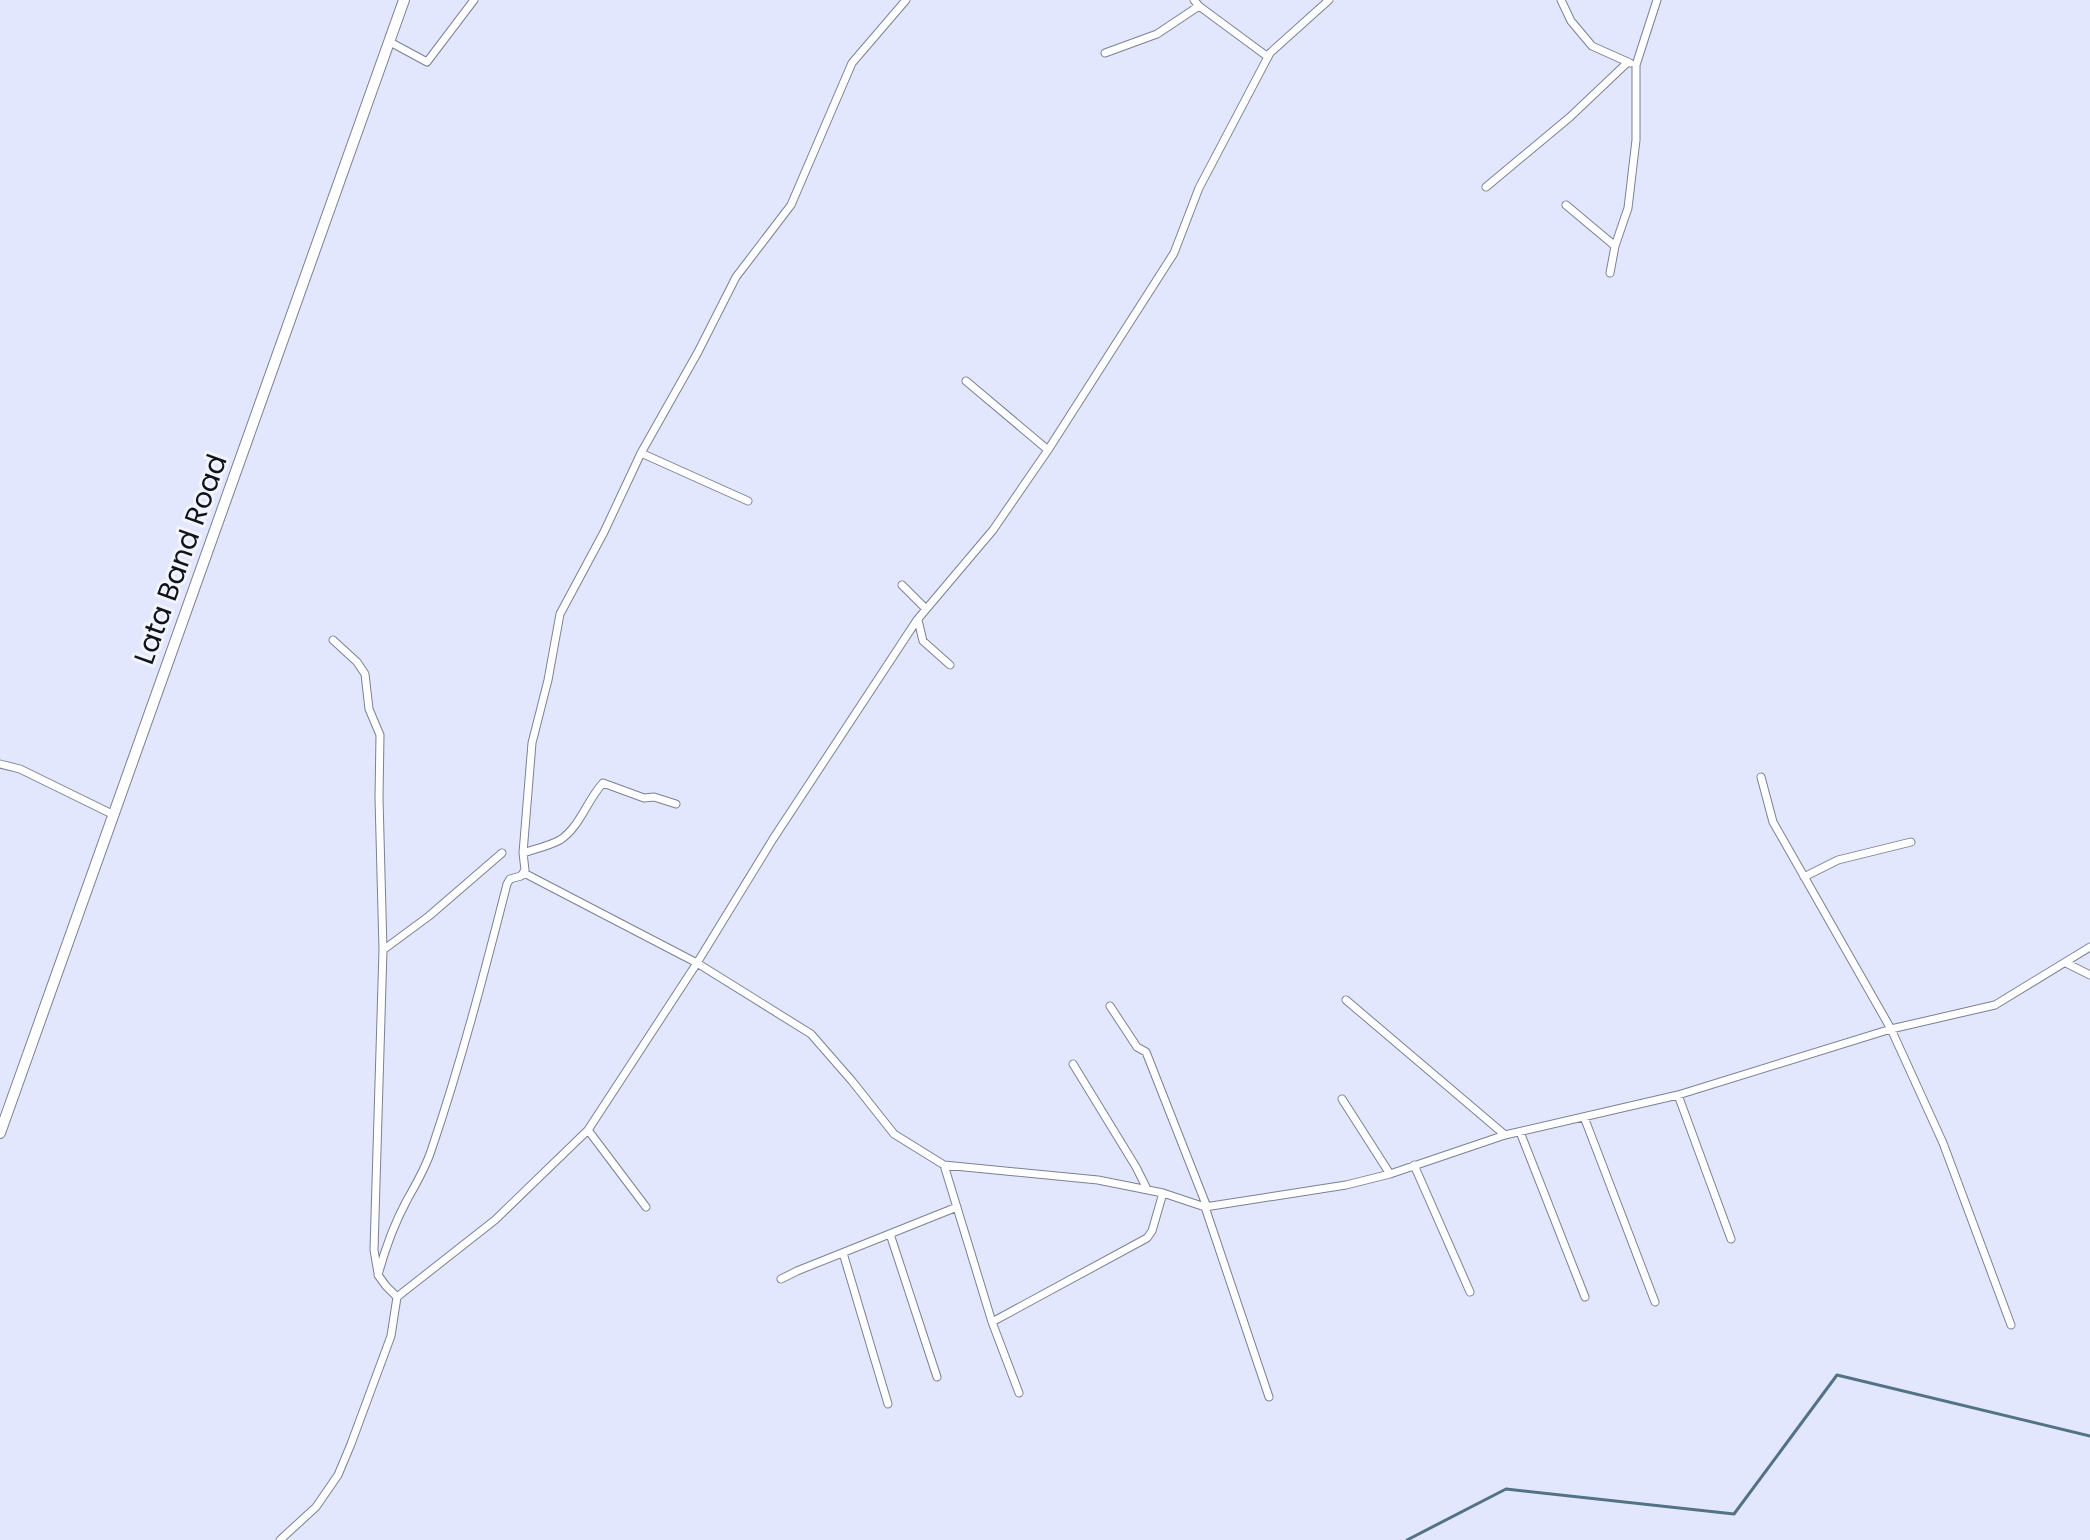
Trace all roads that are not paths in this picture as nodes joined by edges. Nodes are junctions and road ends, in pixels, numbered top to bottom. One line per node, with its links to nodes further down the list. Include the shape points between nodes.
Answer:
1 (404, 0): 8 (main road, Lata Band Road)
2 (474, 0): 8 (street, via 427,62)
3 (906, 0): 18 (street, via 852,63 791,205 736,277)
4 (1329, 0): 10 (street)
5 (1561, 0): 11 (street, via 1592,46)
6 (1657, 0): 11 (street)
7 (1196, 3): 9 (street, via 1157,34); 10 (street)
8 (390, 42): 28 (main road, Lata Band Road)
9 (1105, 53)
10 (1268, 57): 17 (street, via 1199,188 1174,253)
11 (1632, 63): 12 (street); 14 (street, via 1636,140 1628,208)
12 (1486, 187)
13 (1566, 205): 14 (street)
14 (1615, 246): 15 (street)
15 (1610, 273)
16 (966, 381): 17 (street)
17 (1048, 450): 21 (street, via 993,530)
18 (641, 453): 19 (street); 31 (street, via 560,614 532,743)
19 (748, 501)
20 (902, 585): 21 (street)
21 (926, 609): 22 (street)
22 (917, 620): 24 (street, via 923,641); 36 (street)
23 (333, 640): 35 (street, via 365,674 369,709 380,735)
24 (950, 665)
25 (0, 764): 28 (street)
26 (1761, 777): 33 (street, via 1773,822)
27 (676, 804): 31 (street, via 603,783 563,838)
28 (114, 815): 48 (main road, Lata Band Road)
29 (1911, 842): 33 (street, via 1838,860)
30 (502, 853): 35 (street)
31 (523, 853): 32 (street)
32 (524, 873): 36 (street); 61 (street, via 507,884 432,1149 385,1248)
33 (1804, 877): 41 (street)
34 (2090, 947): 37 (street)
35 (383, 950): 61 (street, via 374,1250)
36 (697, 963): 46 (street); 50 (street, via 811,1034 894,1134)
37 (2066, 963): 38 (street); 41 (street, via 1995,1005)
38 (2090, 975)
39 (1346, 1000): 49 (street)
40 (1110, 1006): 57 (street, via 1137,1047 1146,1052)
41 (1891, 1029): 43 (street); 68 (street, via 1943,1143)
42 (1073, 1064): 53 (street)
43 (1678, 1095): 45 (street); 59 (street)
44 (1342, 1099): 52 (street)
45 (1584, 1117): 47 (street); 66 (street)
46 (588, 1130): 55 (street); 64 (street, via 495,1220)
47 (1520, 1132): 49 (street); 65 (street)
48 (0, 1133)
49 (1505, 1135): 51 (street)
50 (944, 1165): 53 (street); 56 (street)
51 (1414, 1165): 52 (street); 63 (street)
52 (1390, 1174): 57 (street)
53 (1147, 1189): 54 (street)
54 (1163, 1193): 57 (street); 67 (street, via 1147,1238)
55 (646, 1207)
56 (957, 1207): 58 (street); 67 (street)
57 (1206, 1207): 71 (street)
58 (890, 1234): 60 (street); 69 (street)
59 (1731, 1239)
60 (843, 1253): 62 (street); 72 (street)
61 (378, 1275): 64 (street)
62 (781, 1279)
63 (1470, 1292)
64 (397, 1297): 73 (street, via 391,1336 338,1475 316,1507)
65 (1585, 1297)
66 (1655, 1302)
67 (992, 1322): 70 (street)
68 (2011, 1325)
69 (937, 1377)
70 (1019, 1393)
71 (1269, 1397)
72 (888, 1404)
73 (280, 1540)

